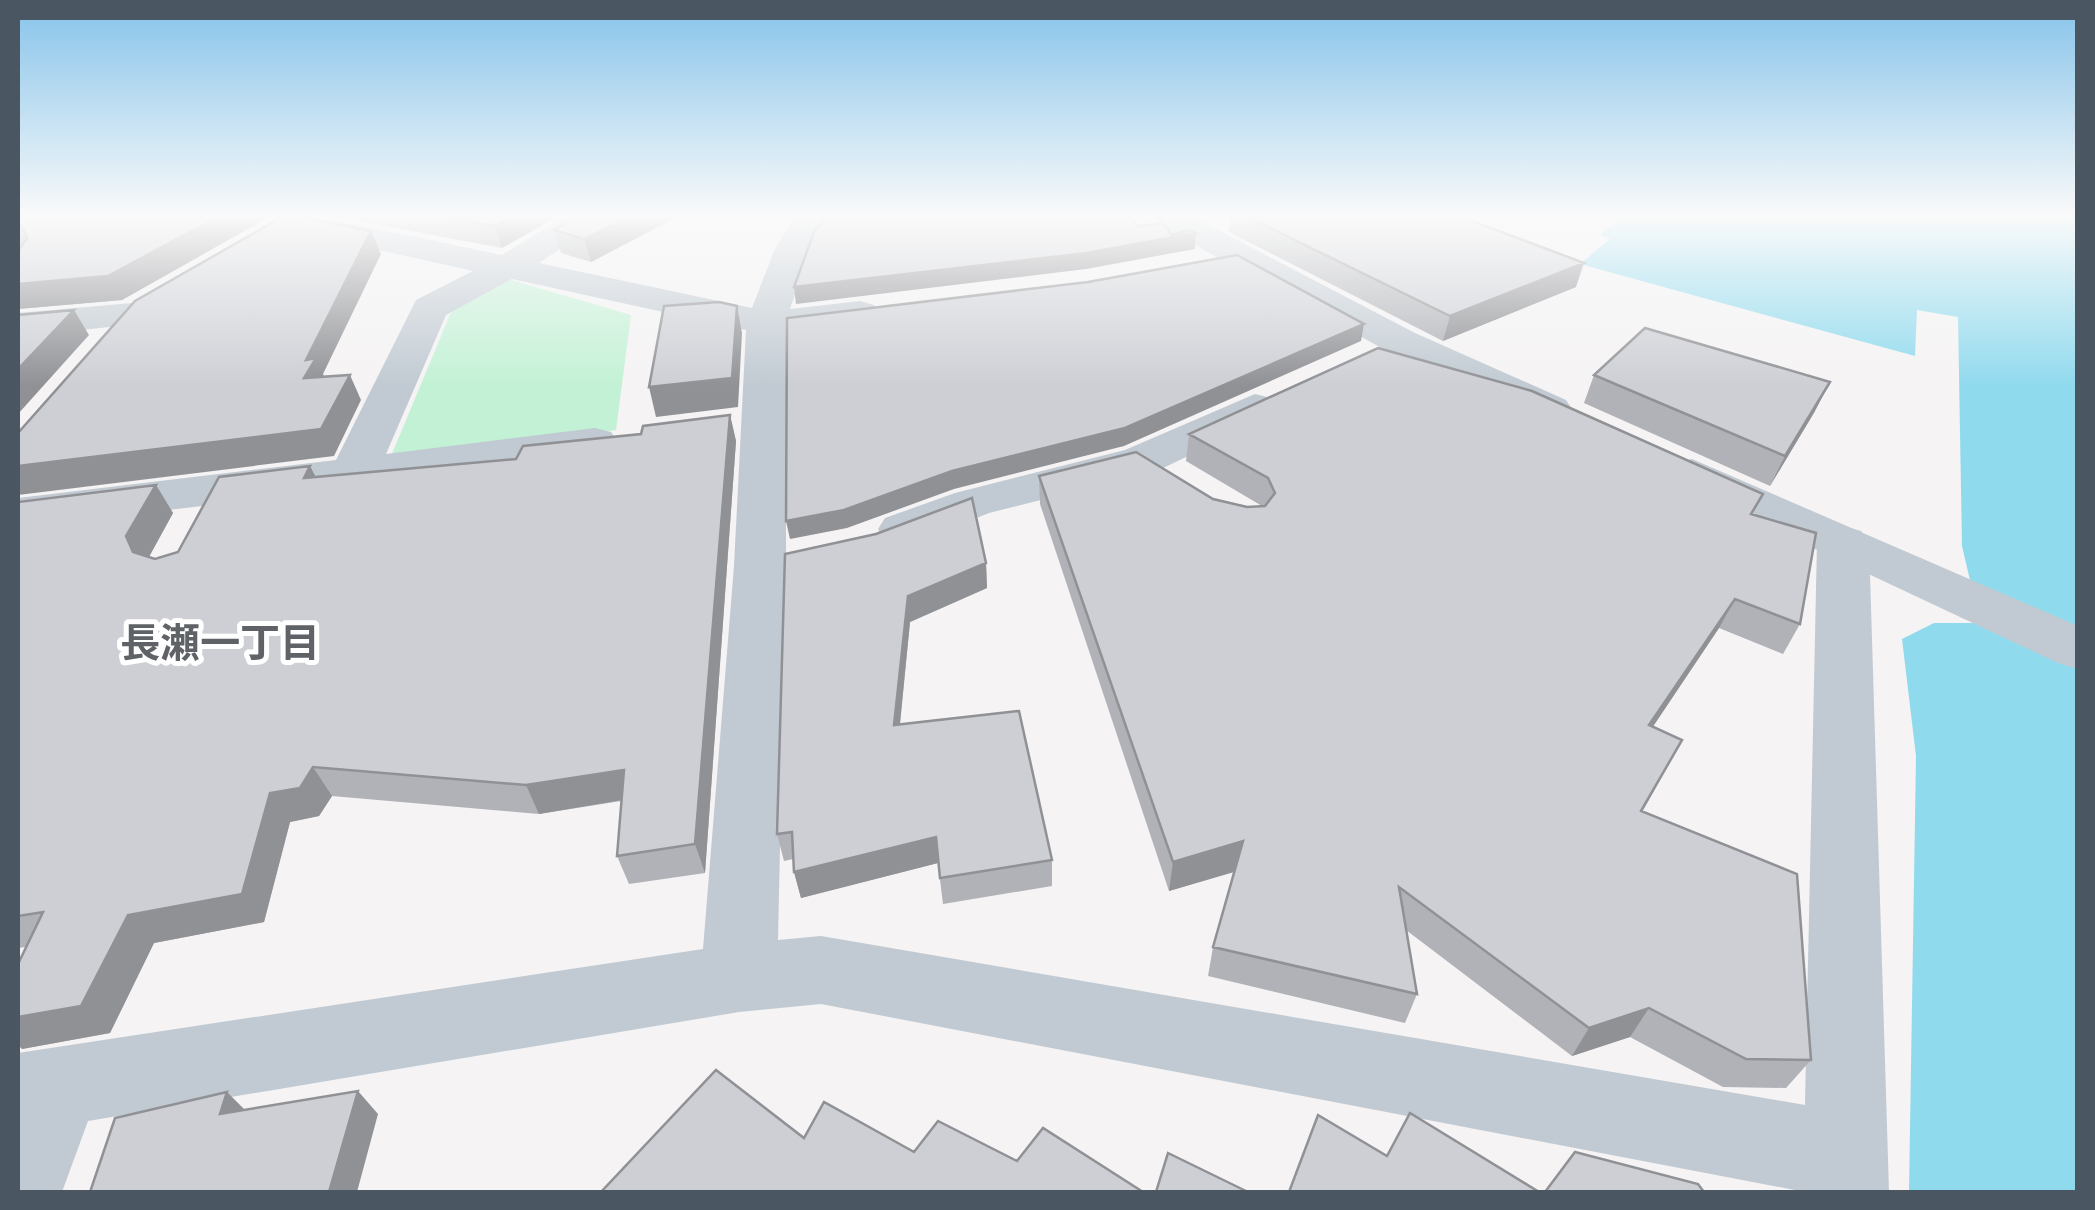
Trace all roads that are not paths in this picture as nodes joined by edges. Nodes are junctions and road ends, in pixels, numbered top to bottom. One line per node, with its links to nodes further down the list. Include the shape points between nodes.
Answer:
1 (496, 273): 16 (street, via 430,308)
2 (538, 273): 6 (street)
3 (784, 273): 6 (street)
4 (1270, 273): 8 (street)
5 (890, 310): 6 (street)
6 (766, 323): 24 (street, via 746,422 785,561)
7 (18, 326): 9 (street, via 149,305)
8 (1401, 342): 10 (street); 12 (street)
9 (96, 360)
10 (1356, 361)
11 (1292, 390): 15 (street)
12 (1580, 422)
13 (648, 435): 16 (street)
14 (1650, 454): 21 (street)
15 (1142, 460): 17 (street); 22 (street, via 972,503)
16 (353, 474): 18 (street)
17 (1192, 490)
18 (213, 491): 19 (street); 20 (street)
19 (18, 513)
20 (190, 536)
21 (1844, 542): 23 (street); 26 (street)
22 (860, 545)
23 (2078, 649)
24 (739, 978): 25 (street); 26 (street, via 821,970)
25 (39, 1089): 27 (street)
26 (1847, 1174)
27 (18, 1192)

